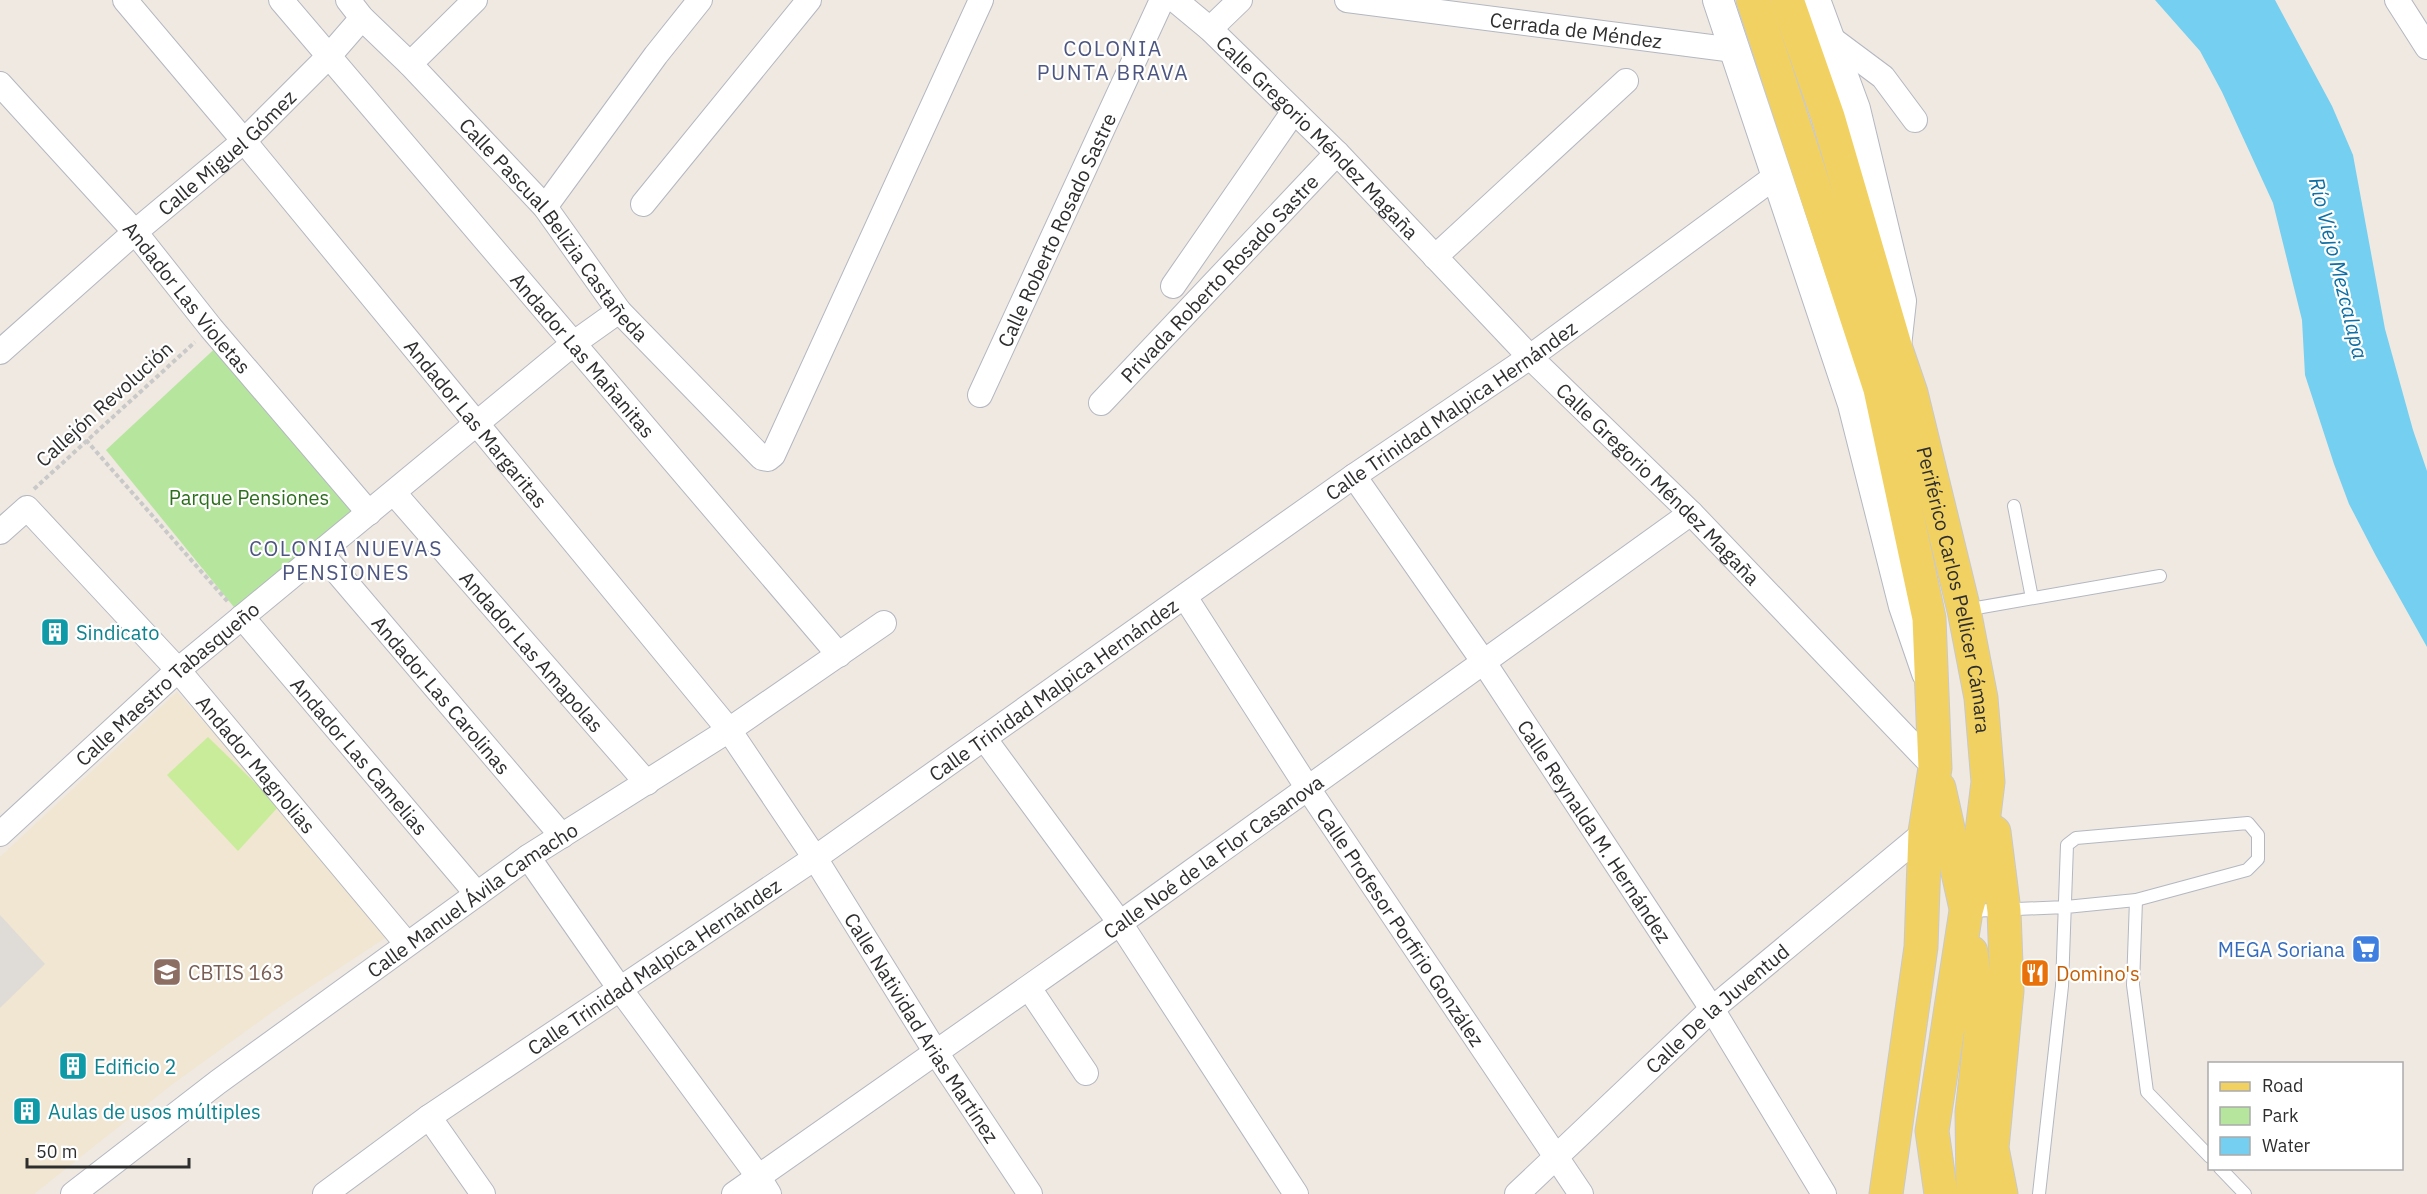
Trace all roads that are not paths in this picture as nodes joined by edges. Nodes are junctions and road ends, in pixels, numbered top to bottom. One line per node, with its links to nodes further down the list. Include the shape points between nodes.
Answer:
1 (125, 0): 27 (street, Andador Las Margaritas)
2 (281, 0): 21 (street, Andador Las Mañanitas)
3 (475, 0): 22 (street)
4 (700, 0): 31 (street)
5 (809, 0): 30 (street)
6 (981, 0): 35 (street, Calle Pascual Belizia Castañeda, via 773,455 762,458)
7 (1162, 0): 39 (street, Calle Roberto Rosado Sastre)
8 (1175, 0): 17 (street, Calle Gregorio Méndez Magaña)
9 (1240, 0): 17 (street)
10 (1347, 0): 20 (street, Cerrada de Méndez)
11 (1718, 0): 20 (street)
12 (1753, 0): 58 (main road, Periférico Carlos Pellicer Cámara, via 1880,390 1929,618)
13 (1786, 0): 19 (main road, Periférico Carlos Pellicer Cámara)
14 (1815, 0): 19 (street)
15 (2397, 0): 18 (street)
16 (355, 9): 21 (street, Calle Miguel Gómez); 22 (street, Calle Pascual Belizia Castañeda)
17 (1210, 29): 25 (street, Calle Gregorio Méndez Magaña)
18 (2425, 38)
19 (1815, 41): 26 (street, via 1883,77); 52 (main road, Periférico Carlos Pellicer Cámara, via 1841,113 1896,349 1911,393)
20 (1734, 50): 29 (street)
21 (328, 56): 27 (street, Calle Miguel Gómez); 36 (street, Andador Las Mañanitas)
22 (410, 64): 31 (street, Calle Pascual Belizia Castañeda)
23 (1626, 81): 33 (street)
24 (0, 84): 32 (street, Andador Las Violetas)
25 (1294, 111): 28 (street, Calle Gregorio Méndez Magaña); 34 (street)
26 (1915, 120)
27 (244, 141): 32 (street, Calle Miguel Gómez); 41 (street, Andador Las Margaritas)
28 (1337, 153): 33 (street, Calle Gregorio Méndez Magaña); 40 (street, Privada Roberto Rosado Sastre)
29 (1776, 176): 38 (street, Calle Trinidad Malpica Hernández); 58 (street, via 1853,404 1904,606)
30 (643, 204)
31 (545, 207): 35 (street, Calle Pascual Belizia Castañeda)
32 (135, 232): 37 (street, Calle Miguel Gómez); 45 (street, Andador Las Violetas, via 211,328)
33 (1435, 257): 38 (street, Calle Gregorio Méndez Magaña)
34 (1173, 286)
35 (619, 311): 36 (street, Calle Maestro Tabasqueño)
36 (574, 343): 41 (street, Calle Maestro Tabasqueño); 55 (street, Andador Las Mañanitas)
37 (0, 352)
38 (1530, 357): 42 (street, Calle Trinidad Malpica Hernández); 46 (street, Calle Gregorio Méndez Magaña)
39 (980, 395)
40 (1101, 403)
41 (478, 424): 43 (street, Calle Maestro Tabasqueño); 59 (street, Andador Las Margaritas)
42 (1354, 476): 50 (street, Calle Trinidad Malpica Hernández); 56 (street, Calle Reynalda M. Hernández)
43 (394, 493): 45 (street, Calle Maestro Tabasqueño); 63 (street, Andador Las Amapolas)
44 (2014, 506): 51 (lane)
45 (369, 513): 48 (street, Calle Maestro Tabasqueño)
46 (1691, 513): 56 (street, Calle Noé de la Flor Casanova); 61 (street, Calle Gregorio Méndez Magaña)
47 (0, 532): 57 (street, Andador Magnolias, via 27,508)
48 (321, 553): 53 (street, Calle Maestro Tabasqueño); 67 (street, Andador Las Carolinas)
49 (2160, 576): 51 (lane)
50 (1185, 597): 60 (street, Calle Trinidad Malpica Hernández); 64 (street, Calle Profesor Porfirio González)
51 (2032, 598): 52 (lane)
52 (1964, 610): 62 (main road, Periférico Carlos Pellicer Cámara, via 1981,698)
53 (242, 617): 57 (street, Calle Maestro Tabasqueño); 70 (street, Andador Las Camelias)
54 (884, 623): 55 (street, Calle Manuel Ávila Camacho)
55 (839, 655): 59 (street, Calle Manuel Ávila Camacho)
56 (1483, 662): 64 (street, Calle Noé de la Flor Casanova); 79 (street, Calle Reynalda M. Hernández)
57 (178, 670): 66 (street, Calle Maestro Tabasqueño); 76 (street, Andador Magnolias)
58 (1930, 681): 61 (main road, Periférico Carlos Pellicer Cámara)
59 (729, 730): 63 (street, Calle Manuel Ávila Camacho); 69 (street, Andador Las Margaritas)
60 (984, 738): 69 (street, Calle Trinidad Malpica Hernández); 75 (street)
61 (1935, 768): 65 (main road, Periférico Carlos Pellicer Cámara); 73 (main road)
62 (1988, 782): 73 (main road, Periférico Carlos Pellicer Cámara, via 1977,872); 74 (main road)
63 (647, 783): 67 (street, Calle Manuel Ávila Camacho)
64 (1307, 788): 75 (street, Calle Noé de la Flor Casanova); 84 (street, Calle Profesor Porfirio González)
65 (1925, 832): 79 (street, Calle De la Juventud); 96 (main road, Periférico Carlos Pellicer Cámara, via 1921,947)
66 (0, 834)
67 (562, 836): 68 (street, Calle Manuel Ávila Camacho)
68 (528, 858): 70 (street, Calle Manuel Ávila Camacho); 78 (street)
69 (816, 858): 78 (street, Calle Trinidad Malpica Hernández); 80 (street, Calle Natividad Arias Martínez)
70 (477, 894): 76 (street, Calle Manuel Ávila Camacho)
71 (2136, 900): 72 (lane); 72 (lane, via 2247,870 2258,859 2256,830 2248,824 2076,838 2067,845); 83 (lane, via 2133,985 2147,1092)
72 (2066, 907): 74 (lane); 100 (lane, via 2062,986)
73 (1966, 910): 74 (lane); 97 (main road, Periférico Carlos Pellicer Cámara, via 1932,1131); 98 (main road, via 1981,1032 1971,1112)
74 (2004, 910): 99 (main road, via 2007,991 1992,1148)
75 (1120, 923): 77 (street, Calle Noé de la Flor Casanova); 92 (street)
76 (407, 944): 87 (street, Calle Manuel Ávila Camacho)
77 (1029, 988): 80 (street, Calle Noé de la Flor Casanova); 81 (street)
78 (620, 989): 82 (street, Calle Trinidad Malpica Hernández); 86 (street)
79 (1712, 1009): 84 (street, Calle De la Juventud); 95 (street, Calle Reynalda M. Hernández)
80 (934, 1052): 86 (street, Calle Noé de la Flor Casanova); 91 (street, Calle Natividad Arias Martínez)
81 (1086, 1073)
82 (429, 1117): 88 (street, Calle Trinidad Malpica Hernández); 89 (street)
83 (2208, 1155)
84 (1557, 1158): 93 (street, Calle De la Juventud); 94 (street, Calle Profesor Porfirio González)
85 (2222, 1170): 101 (lane)
86 (764, 1185): 90 (street, Calle Noé de la Flor Casanova)
87 (73, 1194)
88 (326, 1194)
89 (483, 1194)
90 (734, 1194)
91 (1030, 1194)
92 (1296, 1194)
93 (1517, 1194)
94 (1581, 1194)
95 (1824, 1194)
96 (1886, 1194)
97 (1941, 1194)
98 (1972, 1194)
99 (2001, 1194)
100 (2039, 1194)
101 (2245, 1194)

